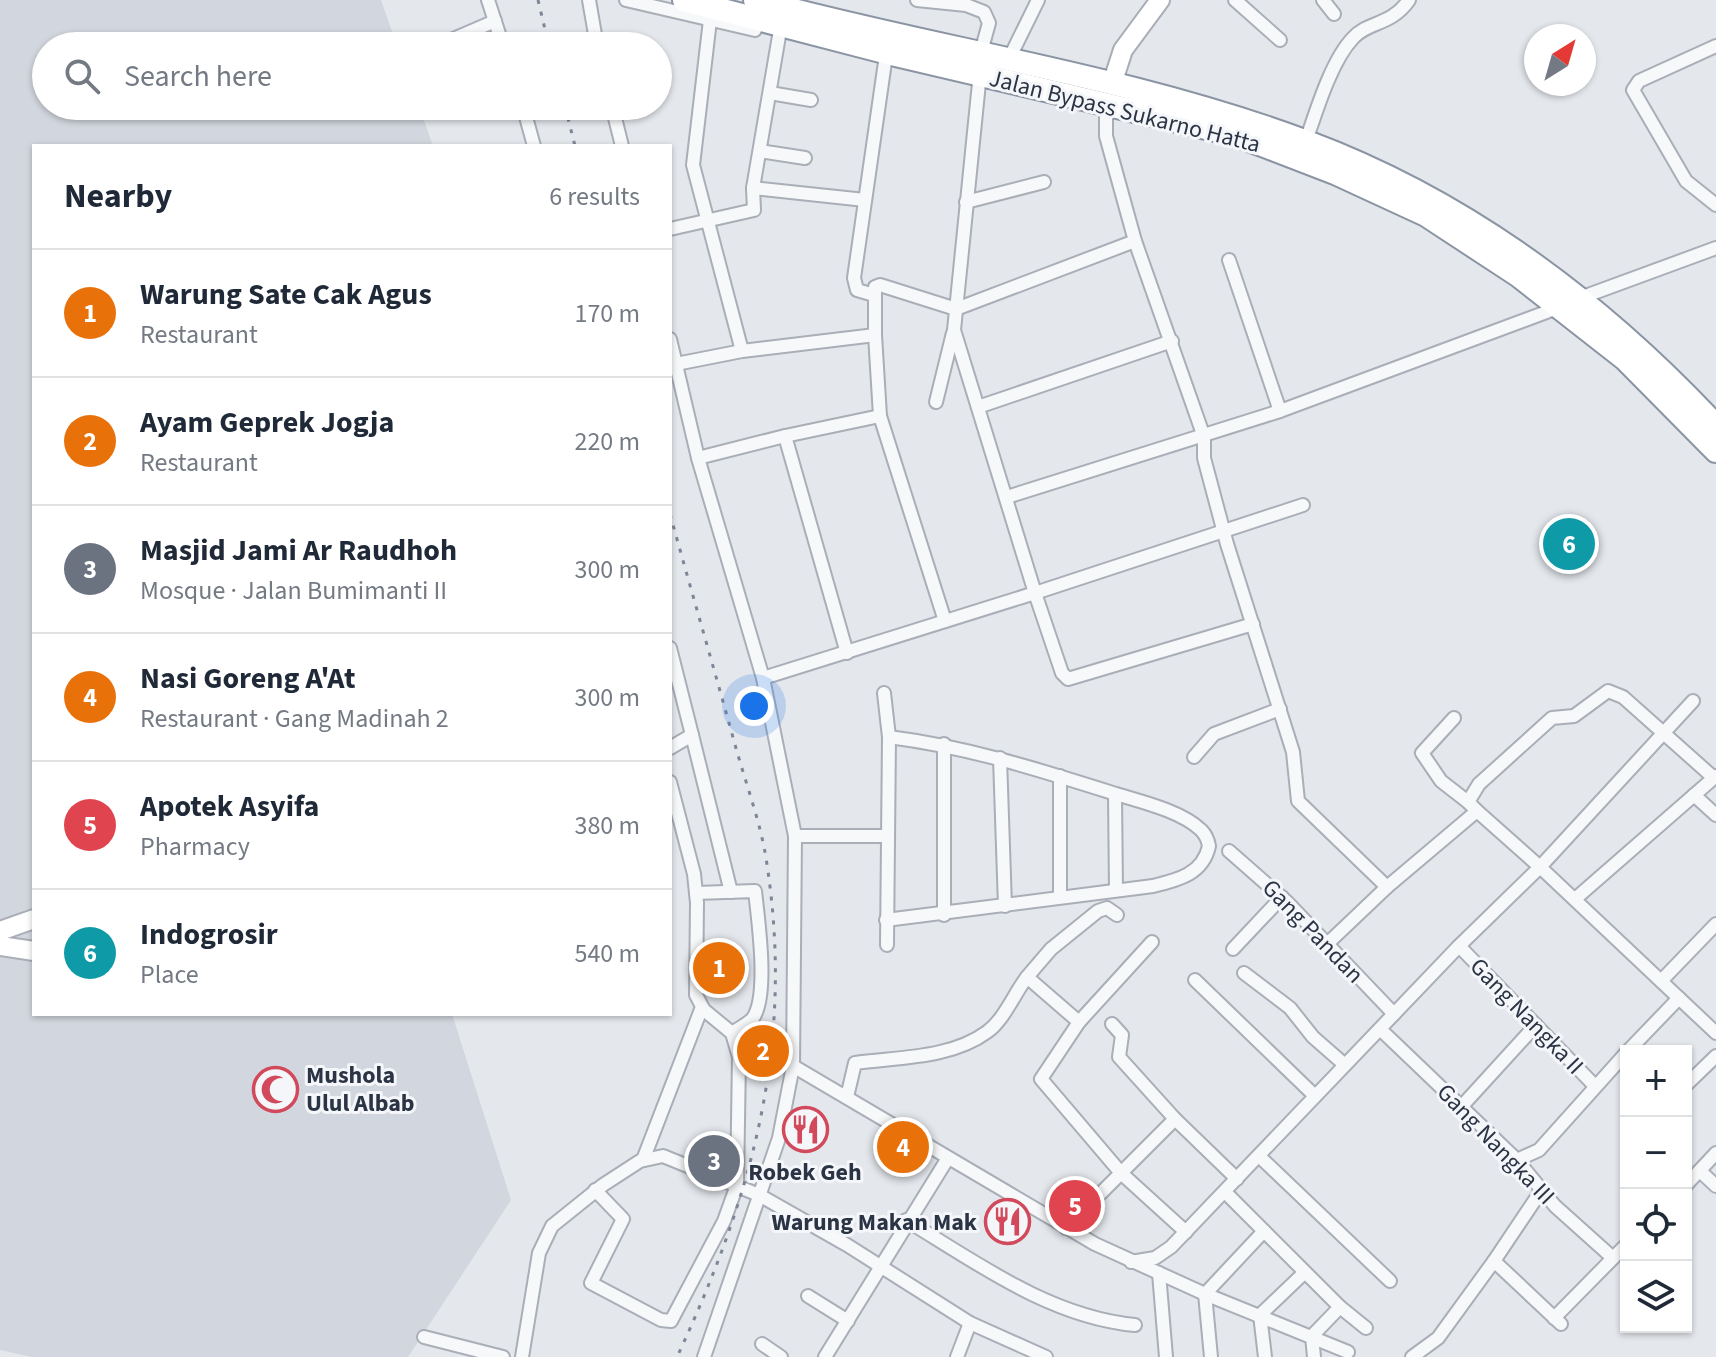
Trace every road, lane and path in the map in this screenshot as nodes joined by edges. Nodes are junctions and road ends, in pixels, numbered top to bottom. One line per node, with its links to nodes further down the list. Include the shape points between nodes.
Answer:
1 (488, 0): 14 (street)
2 (589, 0): 17 (street)
3 (626, 0): 13 (street)
4 (684, 0): 23 (highway, Jalan Bypass Sukarno Hatta)
5 (755, 0): 23 (highway, Jalan Bypass Sukarno Hatta)
6 (920, 0): 23 (street, via 984,12 989,23)
7 (1038, 0): 21 (street)
8 (1160, 0): 25 (street, via 1123,50)
9 (1235, 0): 19 (street)
10 (1323, 0): 12 (street)
11 (1409, 0): 29 (street, via 1392,18 1355,35 1329,81)
12 (1334, 14)
13 (710, 20): 18 (street); 40 (street, via 693,143)
14 (495, 21): 15 (street); 16 (street)
15 (470, 32)
16 (499, 32)
17 (595, 32)
18 (779, 36): 22 (street); 24 (street)
19 (1280, 40)
20 (1716, 46): 39 (street, via 1639,81 1633,90 1686,181)
21 (1009, 59): 23 (highway, Jalan Bypass Sukarno Hatta); 25 (highway, Jalan Bypass Sukarno Hatta)
22 (885, 62): 23 (street); 37 (street)
23 (979, 70): 25 (highway, Jalan Bypass Sukarno Hatta); 38 (street)
24 (770, 93): 26 (street); 32 (street)
25 (1109, 93): 29 (highway, Jalan Bypass Sukarno Hatta, via 1217,112); 34 (highway, Jalan Bypass Sukarno Hatta); 42 (street, via 1106,136)
26 (811, 100)
27 (527, 120): 30 (street)
28 (616, 120): 31 (street)
29 (1306, 141): 34 (highway, Jalan Bypass Sukarno Hatta)
30 (533, 144)
31 (622, 144)
32 (760, 151): 33 (street); 36 (street)
33 (805, 158)
34 (1325, 160): 46 (highway, Jalan Bypass Sukarno Hatta, via 1469,220)
35 (1044, 182): 38 (street)
36 (753, 188): 37 (street); 40 (street, via 751,212)
37 (865, 200): 45 (street, via 855,286)
38 (966, 202): 47 (street)
39 (1716, 205)
40 (706, 223): 41 (street); 52 (street)
41 (672, 229)
42 (1135, 241): 47 (street); 50 (street)
43 (1716, 248): 46 (street)
44 (1229, 260): 56 (street)
45 (874, 295): 47 (street, via 880,285); 49 (street)
46 (1570, 302): 56 (street); 58 (highway, Jalan Bypass Sukarno Hatta, via 1637,347); 61 (highway, Jalan Bypass Sukarno Hatta)
47 (956, 309): 48 (street)
48 (954, 330): 54 (street); 55 (street)
49 (875, 335): 52 (street); 57 (street)
50 (1172, 341): 55 (street); 60 (street)
51 (672, 347): 53 (street)
52 (742, 351): 53 (street)
53 (676, 364): 62 (street)
54 (936, 402)
55 (978, 407): 63 (street)
56 (1280, 411): 60 (street)
57 (880, 416): 59 (street); 67 (street)
58 (1716, 426)
59 (785, 436): 62 (street); 69 (street)
60 (1204, 437): 63 (street); 65 (street, via 1204,458)
61 (1716, 451)
62 (698, 458): 71 (street)
63 (1007, 497): 66 (street)
64 (1303, 505): 65 (street)
65 (1224, 531): 66 (street); 68 (street)
66 (1035, 593): 67 (street); 68 (street, via 1068,679)
67 (945, 621): 69 (street)
68 (1253, 624): 74 (street)
69 (847, 653): 71 (street)
70 (672, 656): 77 (street)
71 (763, 678): 90 (street)
72 (884, 693): 78 (street)
73 (1693, 701): 76 (street)
74 (1280, 709): 81 (street, via 1214,734); 94 (street, via 1293,752 1298,801)
75 (1454, 718): 88 (street, via 1422,753 1441,781)
76 (1662, 732): 84 (street); 88 (street, via 1623,697 1608,691 1574,716 1552,718 1479,784); 93 (street)
77 (692, 735): 80 (street); 96 (street)
78 (889, 737): 79 (street); 91 (street)
79 (944, 744): 82 (street); 102 (street)
80 (672, 747)
81 (1194, 757)
82 (1000, 758): 83 (street); 101 (street)
83 (1060, 776): 86 (street); 98 (street)
84 (1715, 777): 87 (street)
85 (672, 791): 97 (street)
86 (1115, 794): 95 (street); 95 (street, via 1195,826 1209,846 1189,875)
87 (1694, 795): 89 (street); 100 (street)
88 (1472, 806): 93 (street); 94 (street)
89 (1716, 815)
90 (795, 836): 91 (street); 132 (street)
91 (887, 836): 105 (street)
92 (1229, 851): 99 (street, Gang Pandan)
93 (1540, 867): 100 (street); 112 (street)
94 (1387, 887): 109 (street)
95 (1116, 890): 98 (street)
96 (731, 892): 97 (street); 126 (street, via 755,891 760,945 755,1013)
97 (696, 893): 120 (street, via 696,995)
98 (1060, 897): 101 (street)
99 (1282, 897): 109 (street, Gang Pandan); 113 (street)
100 (1575, 899): 118 (street)
101 (1005, 906): 102 (street)
102 (944, 915): 105 (street)
103 (1117, 915): 116 (street, via 1107,908 1098,911 1051,949)
104 (32, 920): 107 (street)
105 (886, 920): 110 (street)
106 (1716, 924): 118 (street)
107 (0, 931)
108 (1152, 942): 122 (street)
109 (1327, 944): 121 (street, Gang Pandan)
110 (887, 945)
111 (0, 946): 114 (street)
112 (1459, 946): 121 (street); 124 (street, Gang Nangka II)
113 (1233, 949)
114 (32, 951)
115 (1244, 973): 131 (street, via 1290,1008)
116 (1027, 977): 122 (street); 136 (street, via 986,1033 934,1053 855,1063)
117 (1195, 980): 135 (street)
118 (1661, 981): 119 (street)
119 (1679, 998): 127 (street); 128 (street)
120 (702, 1007): 126 (street); 142 (street)
121 (1394, 1014): 125 (street)
122 (1079, 1022): 145 (street, via 1041,1079)
123 (1112, 1024): 138 (street, via 1122,1035 1119,1057)
124 (1536, 1025): 134 (street, Gang Nangka II); 137 (street)
125 (1380, 1029): 131 (street); 137 (street, Gang Nangka III)
126 (732, 1033): 148 (street, via 739,1057)
127 (1716, 1033)
128 (1634, 1045)
129 (1716, 1056): 133 (street)
130 (1620, 1059): 134 (street)
131 (1345, 1065): 135 (street)
132 (793, 1066): 136 (street); 153 (street, via 779,1138)
133 (1692, 1079)
134 (1595, 1086): 143 (street, via 1539,1150)
135 (1315, 1096): 140 (street)
136 (847, 1097): 141 (street)
137 (1462, 1106): 143 (street, Gang Nangka III)
138 (1175, 1119): 145 (street); 146 (street)
139 (1716, 1153): 144 (street)
140 (1260, 1157): 146 (street); 165 (street)
141 (948, 1158): 154 (street); 155 (street)
142 (643, 1160): 148 (street, via 670,1158); 150 (street)
143 (1517, 1160): 151 (street, Gang Nangka III)
144 (1700, 1171): 147 (street); 149 (street)
145 (1121, 1173): 155 (street); 157 (street)
146 (1237, 1179): 152 (street)
147 (1692, 1179)
148 (737, 1185): 150 (street, via 724,1221 667,1322 591,1283 623,1219); 153 (street)
149 (1716, 1186)
150 (595, 1190): 179 (street, via 547,1234 539,1253)
151 (1541, 1191): 159 (street, Gang Nangka III); 160 (street)
152 (1225, 1192): 156 (street); 157 (street)
153 (759, 1195): 162 (street); 180 (street)
154 (906, 1220): 162 (street); 172 (street, via 1035,1296 1099,1322)
155 (1066, 1228): 161 (street)
156 (1264, 1231): 164 (street); 166 (street)
157 (1186, 1232): 161 (street, via 1155,1258)
158 (1620, 1251): 159 (street)
159 (1613, 1258): 160 (street, via 1558,1321)
160 (1494, 1261): 189 (street, via 1438,1338)
161 (1131, 1262): 163 (street)
162 (879, 1266): 170 (street); 171 (street)
163 (1159, 1273): 166 (street); 185 (street)
164 (1304, 1273): 168 (street); 169 (street)
165 (1390, 1281)
166 (1205, 1294): 169 (street); 186 (street)
167 (808, 1296): 170 (street)
168 (1340, 1307): 173 (street); 174 (street)
169 (1260, 1315): 174 (street); 187 (street)
170 (848, 1321): 182 (street)
171 (970, 1323): 183 (street); 184 (street)
172 (1135, 1325)
173 (1366, 1328)
174 (1312, 1336): 177 (street); 188 (street)
175 (424, 1337): 178 (street)
176 (762, 1344): 181 (street)
177 (1348, 1352)
178 (503, 1357)
179 (522, 1357)
180 (704, 1357)
181 (781, 1357)
182 (825, 1357)
183 (957, 1357)
184 (1046, 1357)
185 (1166, 1357)
186 (1211, 1357)
187 (1265, 1357)
188 (1314, 1357)
189 (1412, 1357)

